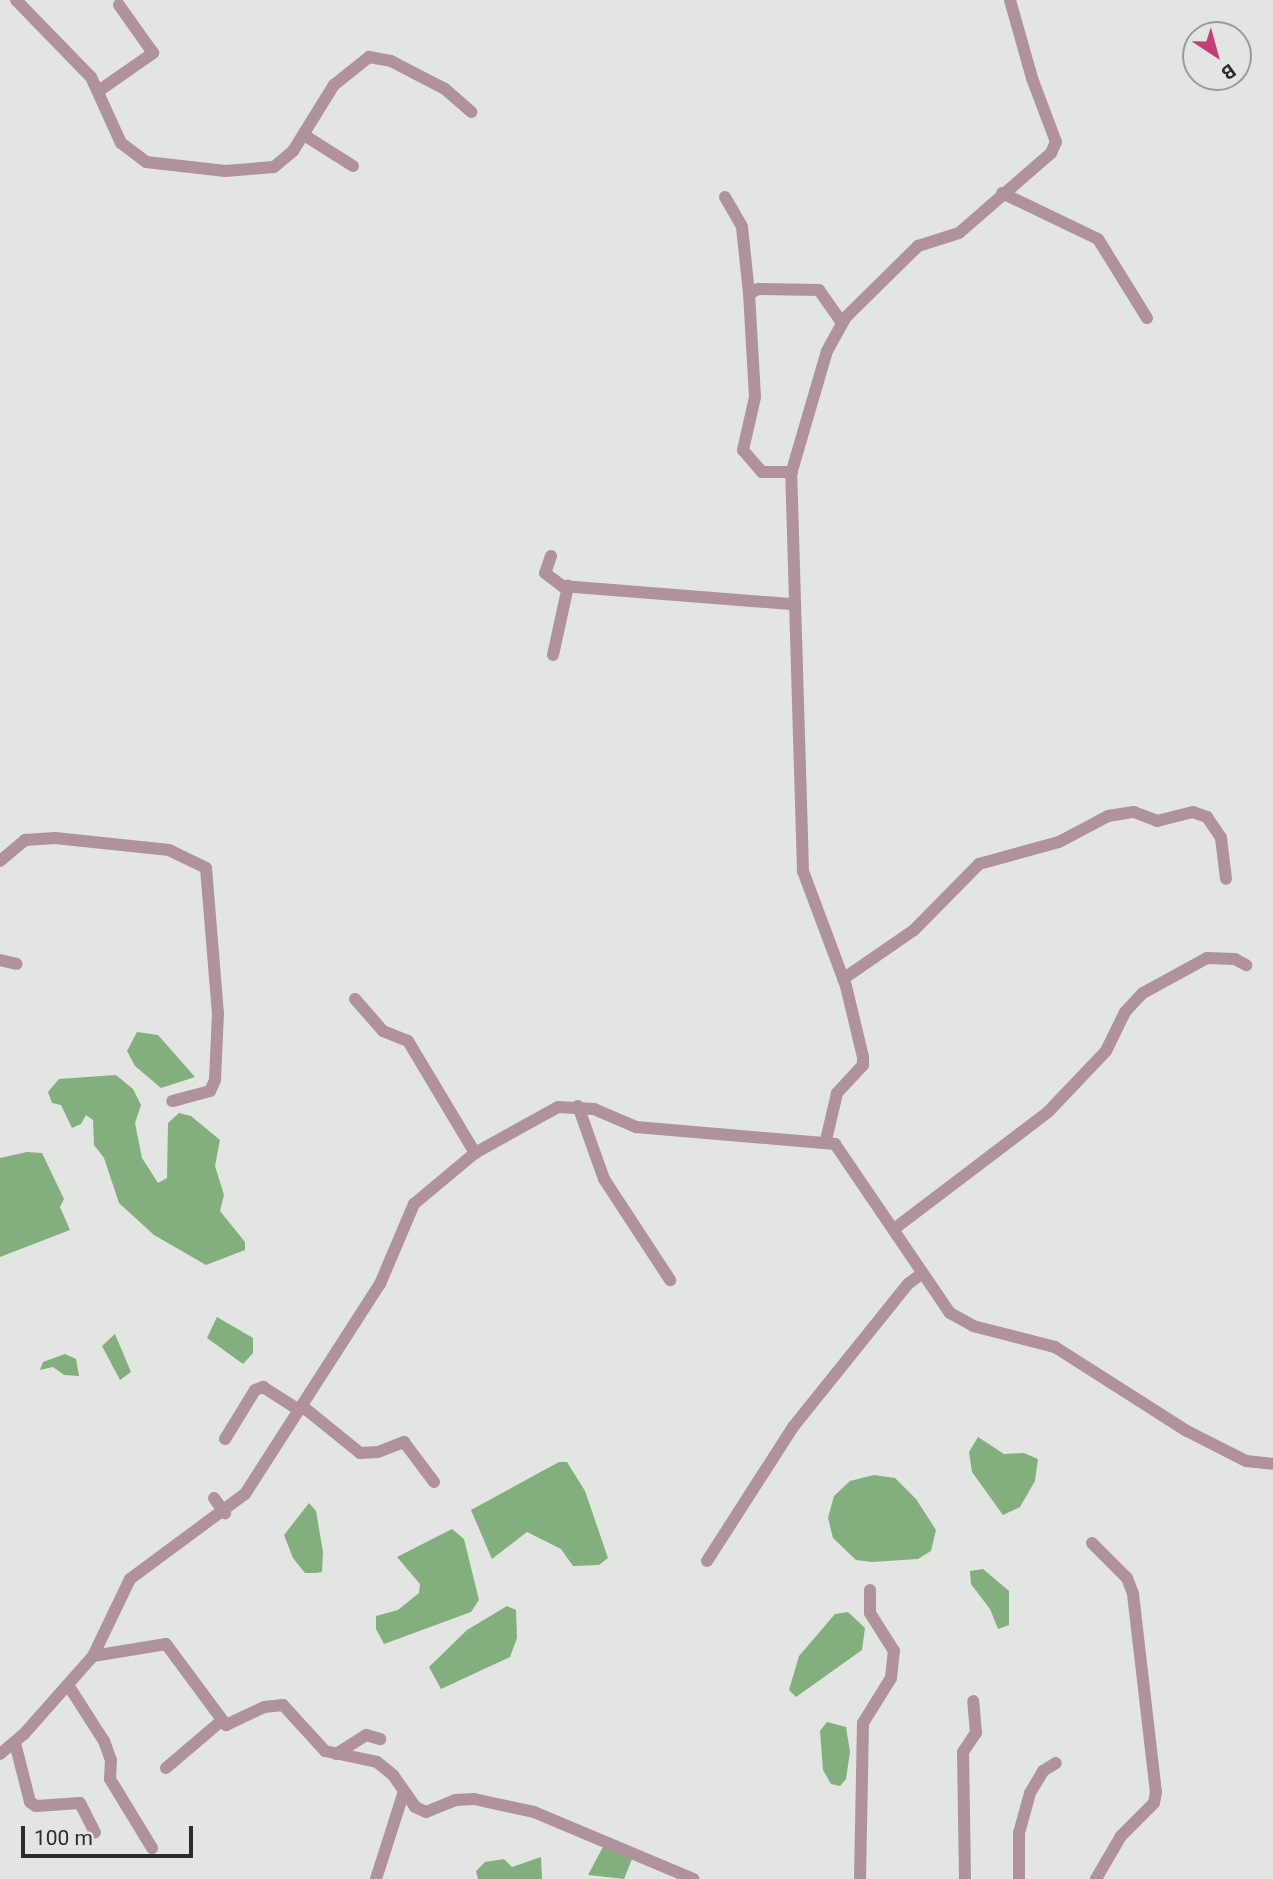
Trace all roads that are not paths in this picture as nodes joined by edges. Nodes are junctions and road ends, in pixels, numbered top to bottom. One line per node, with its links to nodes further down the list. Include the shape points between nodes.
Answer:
1 (16, 0): 4 (street)
2 (1010, 0): 8 (street, via 1031,78 1056,142 1051,153)
3 (119, 5): 4 (street, via 153,52)
4 (100, 90): 6 (street, via 121,143 146,162 265,170 283,161)
5 (471, 112): 6 (street, via 445,89 391,61 369,57 334,85)
6 (304, 135): 7 (street)
7 (353, 166)
8 (1002, 193): 11 (street, via 1098,239); 12 (street, via 960,233 918,246)
9 (725, 197): 10 (street, via 742,227)
10 (749, 294): 12 (street, via 758,289 818,290); 13 (street, via 755,397 743,450 762,472)
11 (1147, 318)
12 (842, 323): 13 (street, via 827,351)
13 (792, 471): 16 (street)
14 (551, 556): 15 (street, via 547,576)
15 (568, 586): 16 (street); 17 (street)
16 (793, 604): 23 (street, via 803,870)
17 (553, 655)
18 (0, 861): 25 (street, via 25,840 55,838 169,850 206,868 218,1013 215,1084 210,1091)
19 (1226, 879): 23 (street, via 1221,838 1208,817 1193,812 1157,821 1134,811 1108,816 1068,839 979,864 914,930)
20 (0, 960): 21 (street)
21 (17, 964)
22 (1246, 965): 29 (street, via 1235,959 1207,958 1143,993 1125,1012 1106,1051 1048,1112)
23 (843, 979): 27 (street, via 863,1045 863,1065 836,1093)
24 (355, 999): 28 (street, via 383,1031 408,1041)
25 (172, 1101)
26 (578, 1106): 27 (street, via 636,1127 746,1139); 28 (street, via 545,1111); 31 (street, via 604,1179)
27 (826, 1140): 29 (street, via 840,1149)
28 (475, 1153): 32 (street, via 414,1204 380,1284)
29 (894, 1229): 30 (street)
30 (920, 1275): 34 (street, via 960,1320 1055,1347 1187,1431 1246,1461); 39 (street, via 793,1427)
31 (670, 1280)
32 (300, 1408): 33 (street, via 270,1390 255,1390); 35 (street, via 360,1453 378,1452 404,1441); 37 (street, via 259,1476)
33 (225, 1439)
34 (1273, 1464)
35 (434, 1482)
36 (214, 1498): 37 (street)
37 (225, 1513): 41 (street, via 130,1579)
38 (1092, 1543): 59 (street, via 1127,1578 1133,1594 1156,1792 1154,1803 1121,1836)
39 (708, 1561)
40 (870, 1590): 56 (street, via 870,1613 894,1651 891,1678 863,1723)
41 (93, 1656): 42 (street); 44 (street, via 166,1644)
42 (68, 1685): 46 (street); 53 (street, via 104,1741 111,1760 110,1779)
43 (973, 1700): 57 (street, via 976,1733 962,1752)
44 (220, 1722): 48 (street, via 232,1724 264,1707 283,1705 314,1743); 50 (street)
45 (380, 1739): 48 (street, via 366,1735)
46 (15, 1743): 47 (street); 52 (street, via 30,1802 36,1806 80,1804)
47 (0, 1754)
48 (336, 1754): 51 (street, via 377,1762)
49 (1056, 1763): 58 (street, via 1043,1772 1030,1793 1019,1833)
50 (166, 1768)
51 (404, 1791): 54 (street); 55 (street, via 426,1812 455,1800 474,1799 534,1812)
52 (95, 1832)
53 (152, 1848)
54 (376, 1879)
55 (693, 1879)
56 (860, 1879)
57 (965, 1879)
58 (1019, 1879)
59 (1096, 1879)

